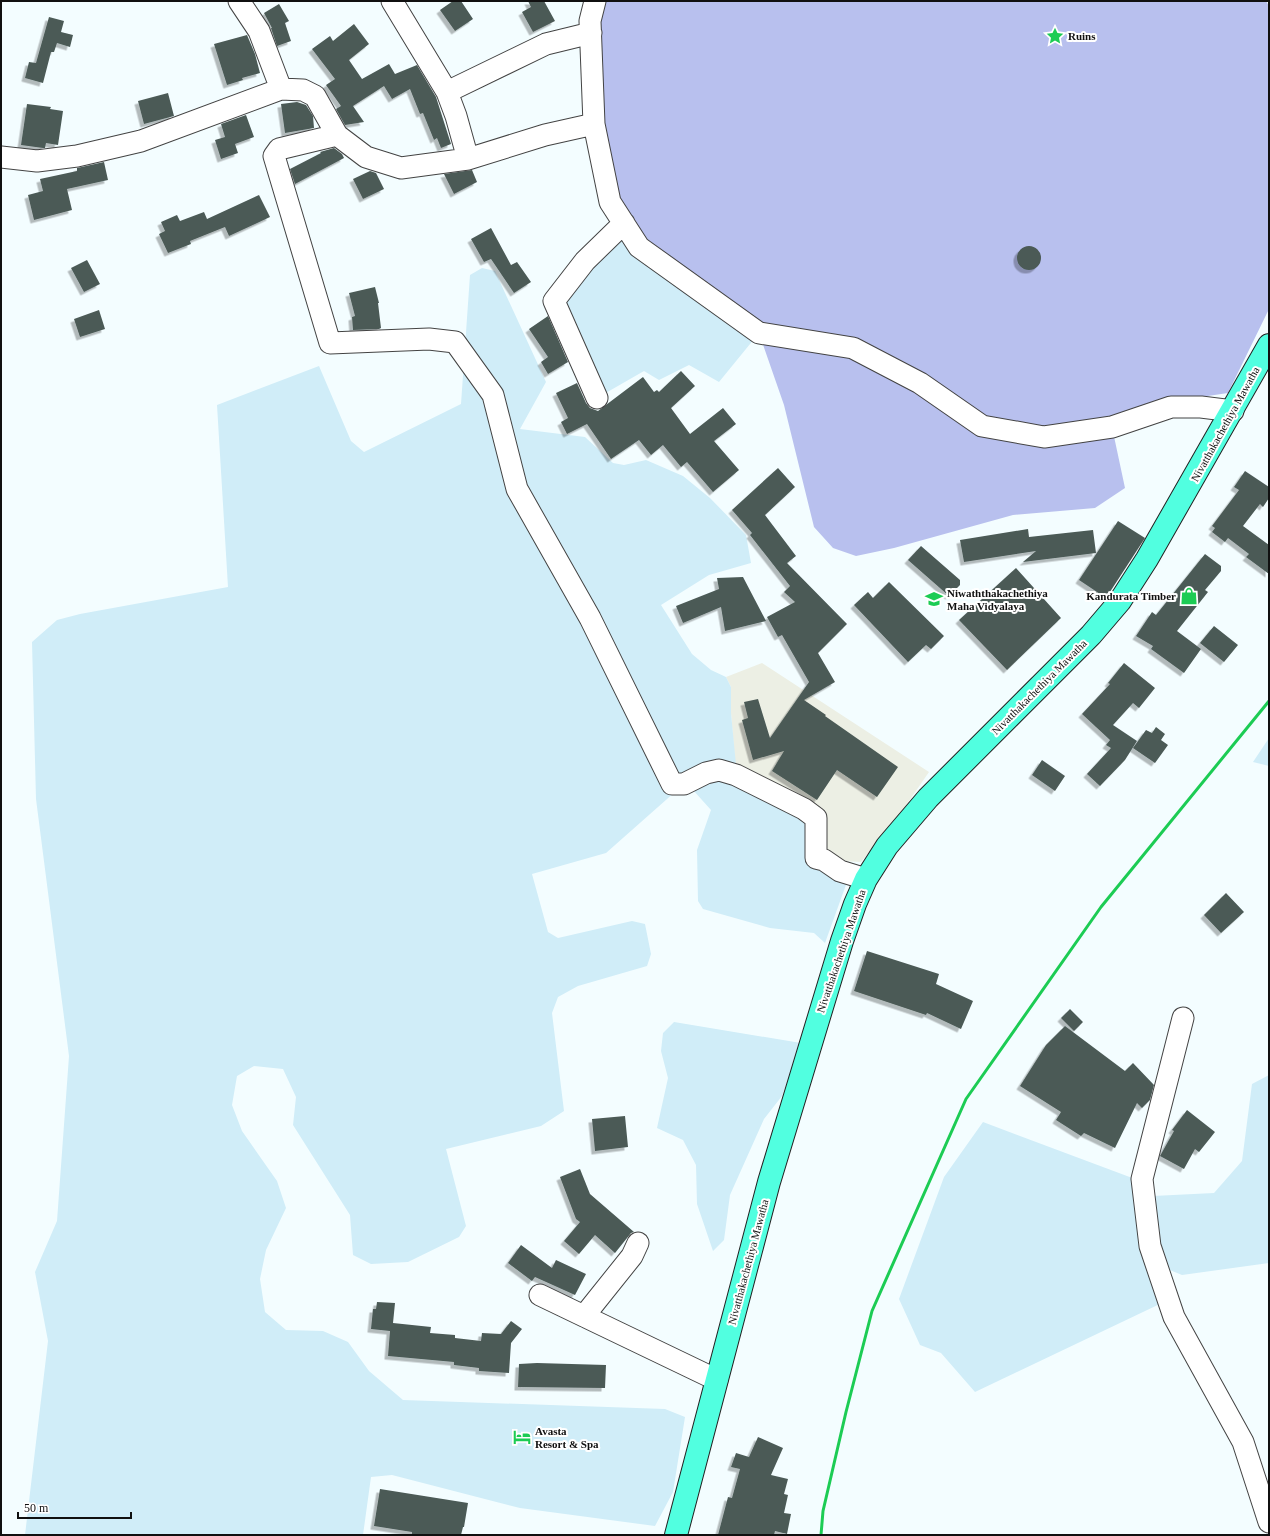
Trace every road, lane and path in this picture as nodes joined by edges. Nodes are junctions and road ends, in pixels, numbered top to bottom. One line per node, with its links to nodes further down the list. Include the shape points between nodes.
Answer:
1 (239, 1): 5 (street, via 259,31)
2 (392, 1): 6 (street)
3 (595, 1): 4 (street, via 590,21)
4 (591, 33): 6 (street, via 546,44); 7 (street)
5 (281, 89): 8 (street, via 303,90 315,96); 9 (street, via 141,141 77,156 37,161)
6 (447, 92): 10 (street)
7 (594, 124): 10 (street, via 545,135); 11 (street, via 610,202)
8 (337, 135): 10 (street, via 366,157 401,168); 15 (street, via 279,149 274,156 330,343 429,339 455,342 492,395 518,489 590,618 672,784 684,784 706,773 719,770 736,775 804,809 816,818 816,858 824,860 840,871)
9 (1, 157)
10 (468, 159)
11 (624, 223): 13 (street, via 585,261 554,300); 14 (street, via 639,247 760,333 853,348 920,383 982,426 1044,438 1112,427 1171,407)
12 (1269, 345): 14 (highway, Nivatthakachethiya Mawatha)
13 (598, 398)
14 (1233, 411): 15 (highway, Nivatthakachethiya Mawatha, via 1147,560 1120,601 1091,635 928,798 887,846)
15 (866, 879): 20 (highway, Nivatthakachethiya Mawatha, via 842,941 778,1152)
16 (1183, 1018): 21 (street, via 1142,1179 1150,1246 1174,1317 1242,1442)
17 (638, 1243): 19 (street, via 632,1256)
18 (540, 1295): 19 (street)
19 (584, 1316): 20 (street)
20 (717, 1380): 22 (highway, Nivatthakachethiya Mawatha)
21 (1269, 1522)
22 (676, 1535)

